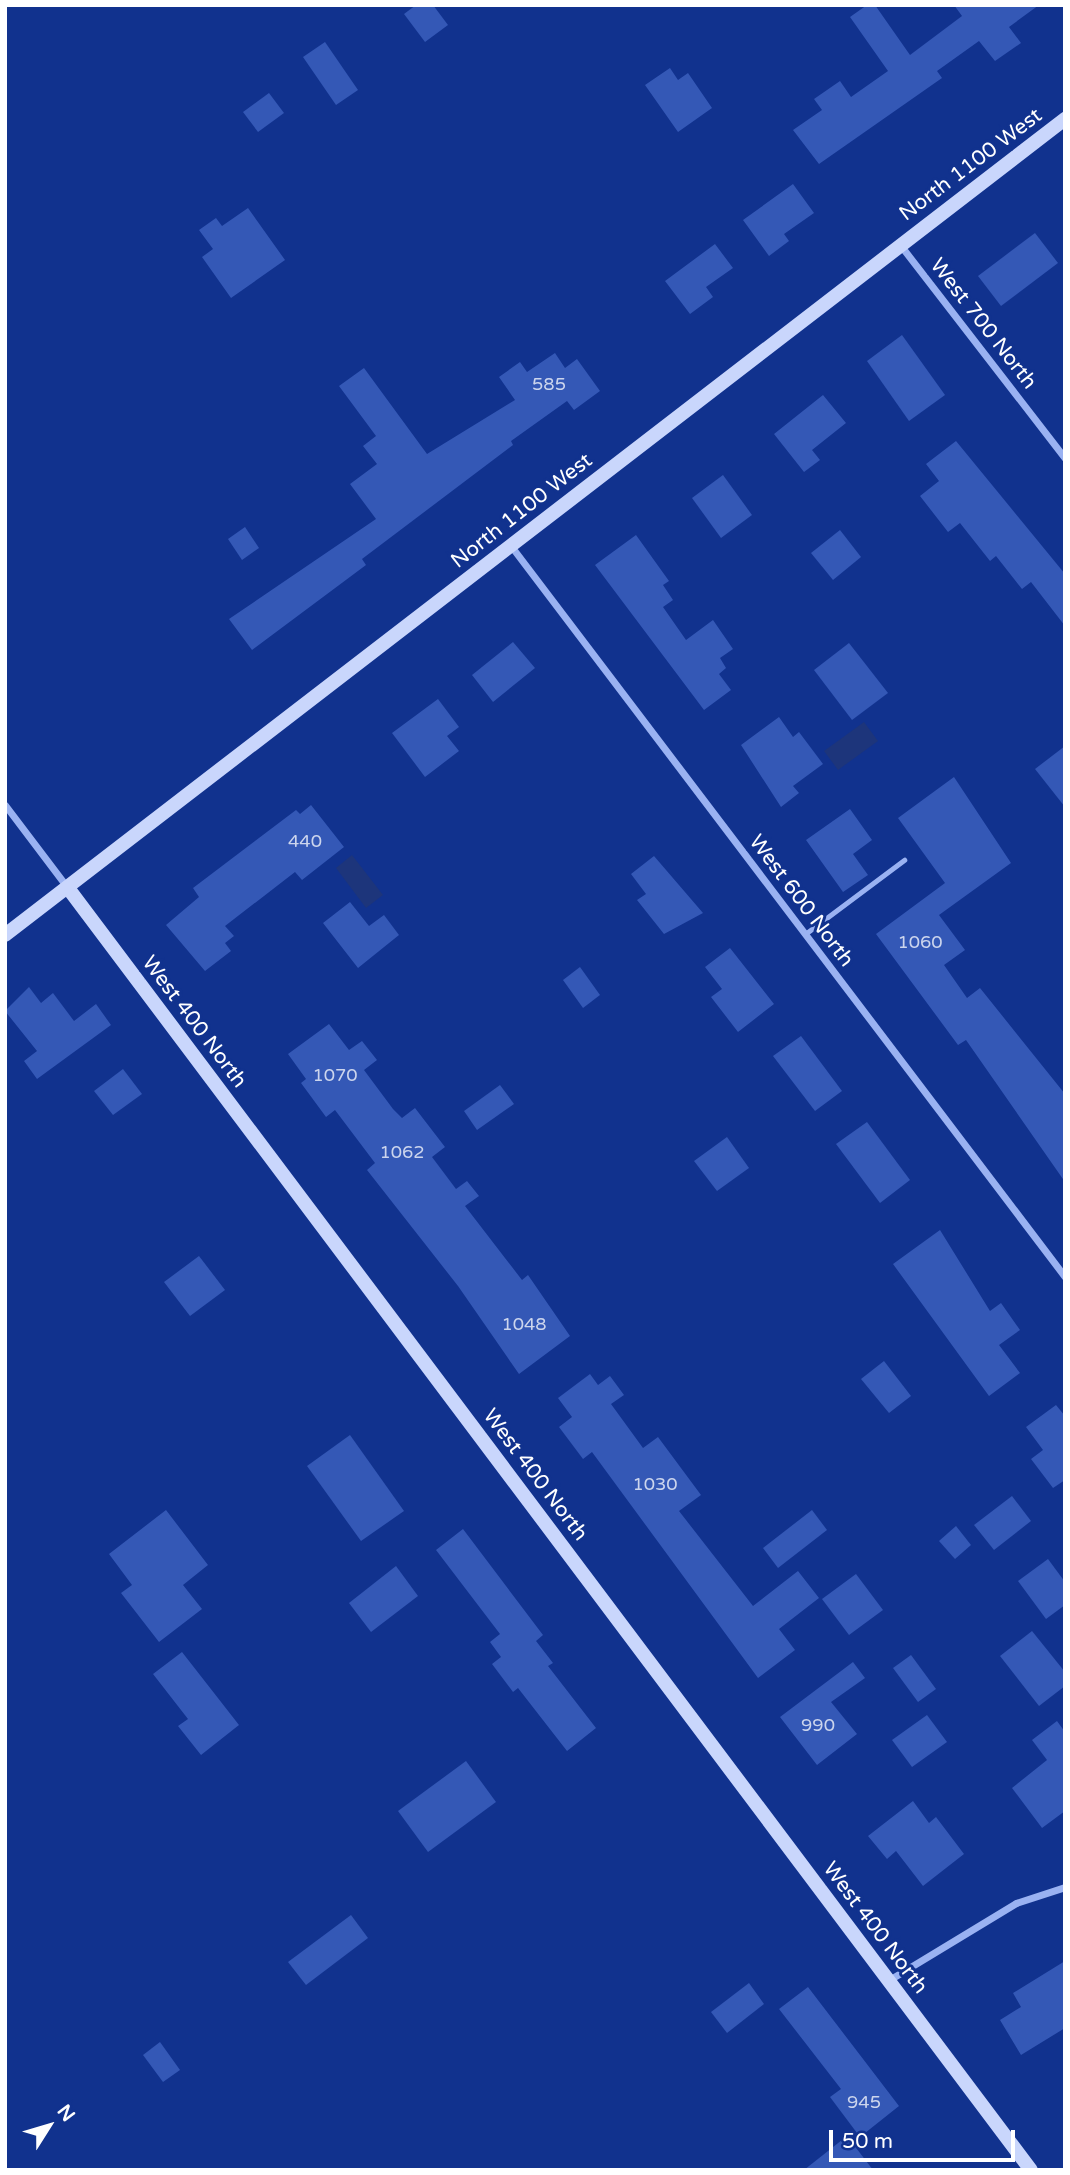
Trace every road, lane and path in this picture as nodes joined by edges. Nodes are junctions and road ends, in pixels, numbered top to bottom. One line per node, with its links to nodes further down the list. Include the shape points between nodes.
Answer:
1 (1065, 119): 2 (street, North 1100 West)
2 (900, 246): 3 (street, West 700 North); 4 (street, North 1100 West)
3 (1065, 458)
4 (511, 547): 7 (street, North 1100 West); 8 (street, West 600 North)
5 (5, 805): 7 (street, West 400 North)
6 (904, 860): 8 (lane)
7 (68, 888): 9 (street, North 1100 West); 12 (street, West 400 North)
8 (804, 934): 10 (street, West 600 North)
9 (5, 935)
10 (1065, 1277)
11 (1065, 1887): 12 (street, via 1016,1903)
12 (888, 1980): 13 (street, West 400 North)
13 (1031, 2170)

